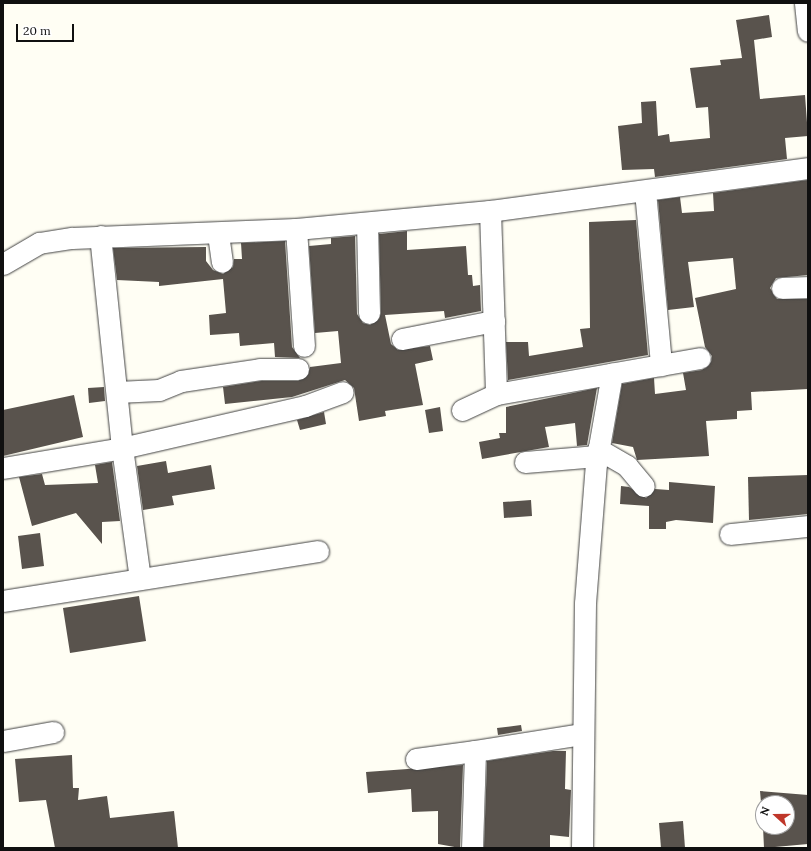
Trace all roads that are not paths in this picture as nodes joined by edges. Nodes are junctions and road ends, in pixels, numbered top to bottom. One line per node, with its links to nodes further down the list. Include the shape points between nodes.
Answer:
1 (805, 3): 2 (street)
2 (808, 31)
3 (808, 168): 4 (street)
4 (645, 190): 5 (street); 19 (street)
5 (490, 211): 6 (street); 15 (street)
6 (367, 223): 7 (street); 14 (street)
7 (296, 229): 8 (street); 17 (street)
8 (218, 234): 9 (street); 10 (street)
9 (100, 236): 11 (street, via 39,243); 22 (street)
10 (222, 262)
11 (3, 264)
12 (808, 287): 13 (street)
13 (782, 288)
14 (369, 313)
15 (494, 321): 16 (street); 24 (street)
16 (402, 339)
17 (304, 346)
18 (700, 358): 19 (street)
19 (662, 365): 21 (street)
20 (298, 369): 22 (street, via 260,369 182,382 159,390)
21 (612, 373): 24 (street); 27 (street)
22 (117, 392): 26 (street)
23 (343, 392): 26 (street, via 305,406)
24 (496, 394): 25 (street)
25 (462, 410)
26 (122, 448): 29 (street); 34 (street)
27 (597, 453): 28 (street); 30 (street, via 627,466); 37 (street, via 585,603)
28 (525, 462)
29 (3, 468)
30 (644, 486)
31 (808, 526): 32 (street)
32 (730, 534)
33 (318, 551): 34 (street)
34 (140, 579): 35 (street)
35 (3, 601)
36 (53, 732): 38 (street)
37 (582, 734): 39 (street); 42 (street)
38 (3, 741)
39 (475, 751): 40 (street); 41 (street)
40 (416, 759)
41 (472, 848)
42 (582, 848)

